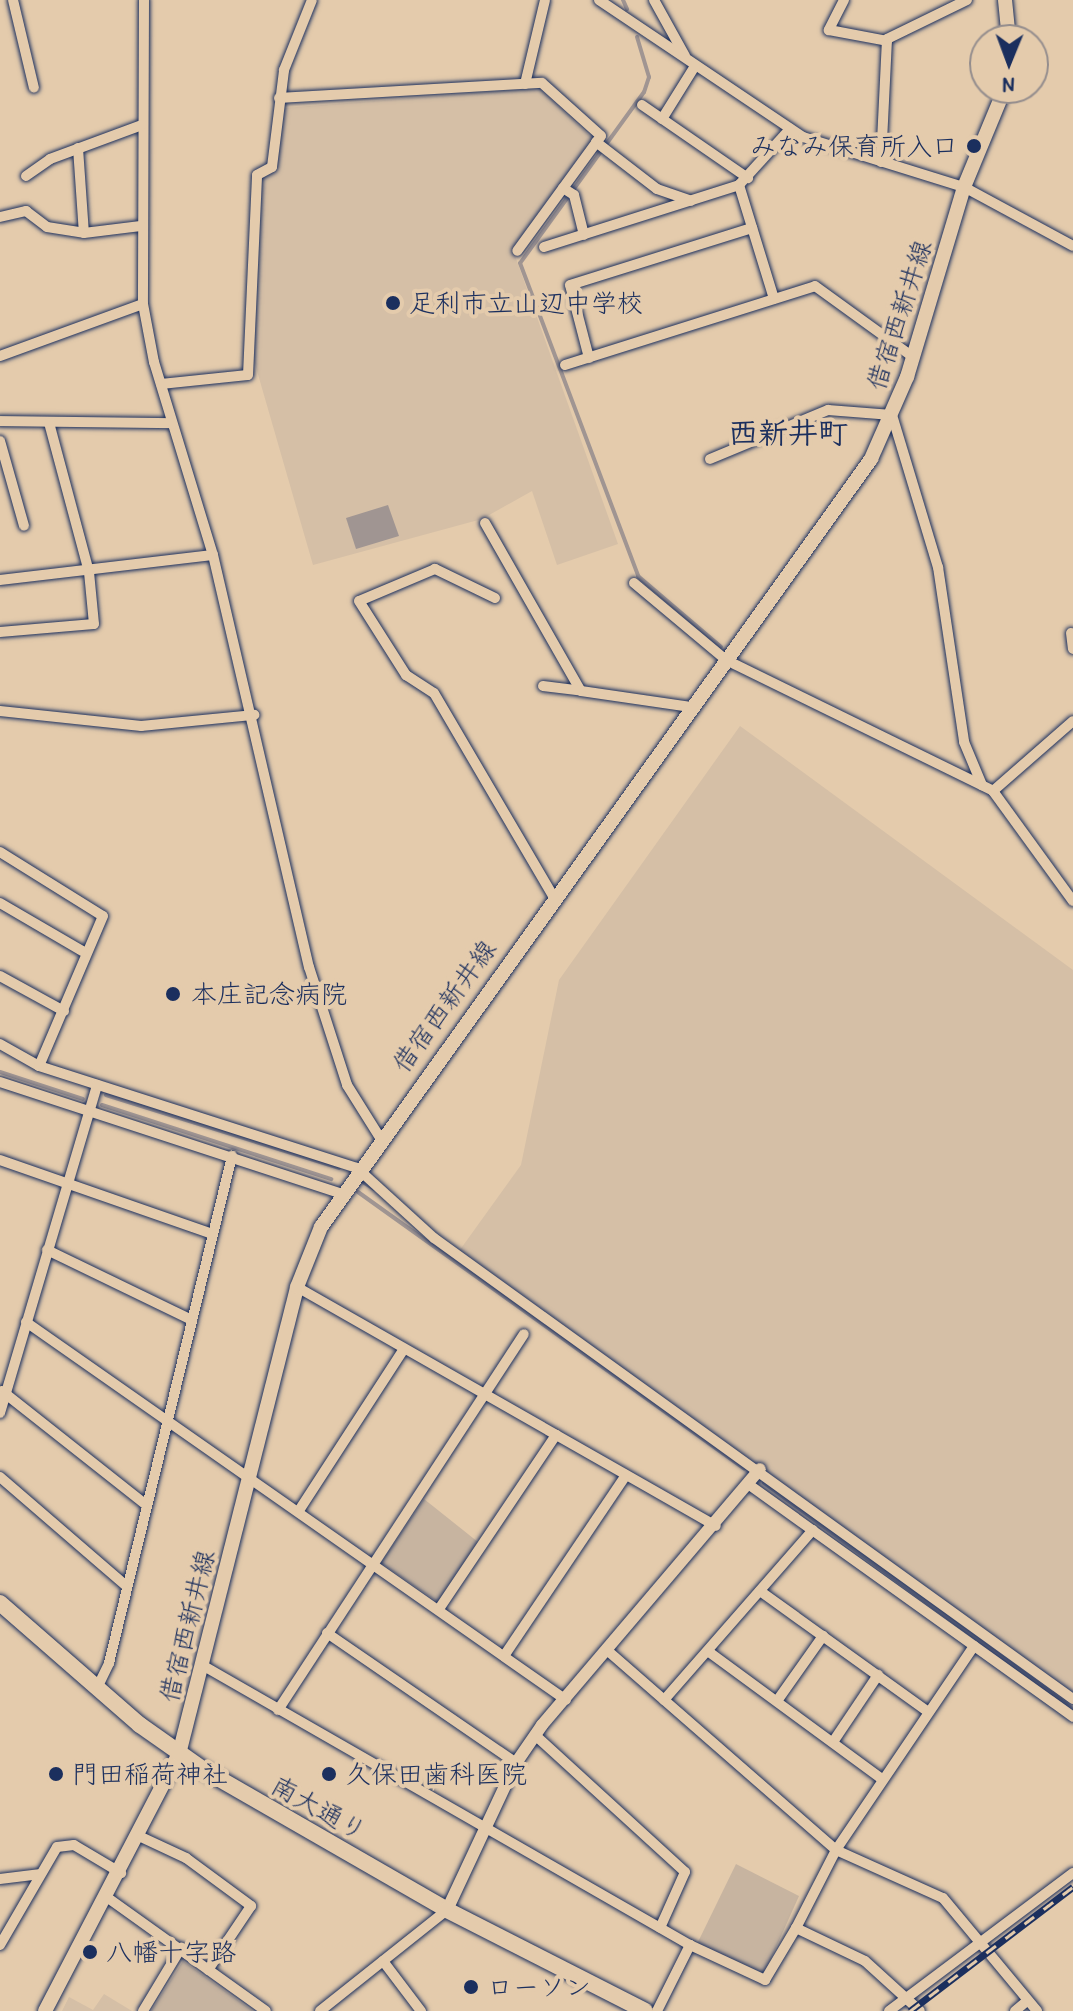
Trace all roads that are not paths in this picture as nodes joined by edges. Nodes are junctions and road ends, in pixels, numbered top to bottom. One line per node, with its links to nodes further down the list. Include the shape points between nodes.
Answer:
1 (12, 0): 10 (street); 15 (street)
2 (144, 0): 20 (street)
3 (312, 0): 16 (street)
4 (545, 0): 14 (street)
5 (599, 0): 13 (street)
6 (654, 0): 13 (street)
7 (844, 0): 12 (street, via 829,30)
8 (967, 0): 12 (street)
9 (1005, 0): 11 (main road)
10 (0, 8)
11 (1007, 24)
12 (887, 41): 24 (street)
13 (692, 64): 19 (street); 21 (street)
14 (525, 84): 16 (street); 22 (street, via 542,83 601,136)
15 (34, 88)
16 (279, 98): 44 (street, via 272,167 257,175 252,205 248,375)
17 (998, 104): 27 (main road, 借宿西新井線)
18 (642, 105): 19 (street)
19 (662, 119): 26 (street)
20 (142, 125): 23 (street); 31 (street)
21 (790, 129): 24 (street); 26 (street)
22 (596, 142): 28 (street); 29 (street, via 657,189)
23 (78, 148): 25 (street); 33 (street)
24 (881, 162): 27 (street)
25 (26, 176)
26 (744, 181): 29 (street); 32 (street)
27 (964, 187): 35 (street); 41 (main road, 借宿西新井線)
28 (563, 188): 34 (street, via 574,195); 37 (street)
29 (691, 201): 34 (street)
30 (0, 217): 33 (street, via 26,211 47,227)
31 (141, 226): 33 (street); 39 (street)
32 (752, 228): 38 (street); 42 (street, via 570,285)
33 (84, 233)
34 (584, 235): 36 (street)
35 (1073, 246)
36 (544, 247)
37 (517, 251)
38 (774, 299): 41 (street, via 815,286); 42 (street)
39 (143, 304): 40 (street); 44 (street)
40 (0, 356)
41 (913, 357): 45 (main road, 借宿西新井線)
42 (589, 358): 43 (street)
43 (565, 365)
44 (161, 384): 48 (street)
45 (892, 415): 50 (street, via 828,410); 61 (main road, 借宿西新井線, via 861,474); 68 (street, via 938,567 964,742)
46 (0, 421): 47 (street)
47 (49, 423): 48 (street); 54 (street)
48 (172, 423): 53 (street)
49 (0, 441): 52 (street)
50 (710, 459)
51 (485, 523): 63 (street)
52 (24, 526)
53 (213, 555): 54 (street); 66 (street)
54 (89, 572): 55 (street); 58 (street, via 94,624)
55 (0, 580)
56 (634, 583): 61 (street)
57 (495, 598): 71 (street, via 435,569 359,601 406,675 434,693)
58 (0, 632)
59 (1071, 633): 60 (street)
60 (1073, 649)
61 (726, 660): 64 (main road, 借宿西新井線); 68 (street)
62 (543, 686): 63 (street)
63 (581, 691): 64 (street)
64 (691, 707): 71 (main road, 借宿西新井線)
65 (0, 711): 66 (street, via 141,726)
66 (254, 715): 82 (street, via 309,967 347,1085)
67 (1073, 721): 69 (street)
68 (982, 785): 69 (street)
69 (993, 791): 72 (street)
70 (0, 852): 74 (street, via 100,912 95,944)
71 (553, 896): 82 (main road, 借宿西新井線)
72 (1073, 901)
73 (0, 903): 74 (street)
74 (82, 951): 76 (street)
75 (0, 976): 76 (street)
76 (64, 1011): 78 (street)
77 (0, 1044): 78 (street)
78 (39, 1066): 80 (street)
79 (0, 1082): 81 (street)
80 (97, 1085): 81 (street); 85 (street)
81 (89, 1111): 83 (street); 86 (street)
82 (379, 1136): 85 (main road, 借宿西新井線)
83 (232, 1156): 87 (street); 88 (street)
84 (0, 1160): 86 (street)
85 (357, 1168): 87 (main road, 借宿西新井線); 100 (street, via 434,1238)
86 (65, 1181): 88 (street); 89 (street)
87 (339, 1193): 90 (main road, 借宿西新井線)
88 (212, 1234): 91 (street)
89 (47, 1250): 91 (street); 92 (street)
90 (297, 1287): 94 (street); 101 (main road, 借宿西新井線)
91 (192, 1320): 98 (street)
92 (26, 1322): 95 (street); 98 (street)
93 (524, 1334): 96 (street)
94 (404, 1349): 96 (street); 106 (street)
95 (3, 1392): 97 (street); 105 (street)
96 (485, 1393): 99 (street); 109 (street)
97 (0, 1413)
98 (167, 1420): 101 (street); 105 (street)
99 (556, 1435): 102 (street); 113 (street)
100 (760, 1469): 104 (street); 123 (street)
101 (250, 1475): 106 (street); 120 (main road, 借宿西新井線)
102 (626, 1475): 107 (street); 119 (street)
103 (0, 1477): 110 (street)
104 (748, 1484): 107 (street); 108 (street)
105 (145, 1504): 110 (street)
106 (300, 1509): 109 (street)
107 (716, 1526): 117 (street)
108 (813, 1530): 111 (street); 116 (street)
109 (374, 1562): 113 (street); 114 (street)
110 (125, 1585): 122 (street)
111 (760, 1591): 115 (street); 118 (street)
112 (1, 1606): 122 (main road, 南大通り)
113 (439, 1609): 119 (street)
114 (327, 1633): 127 (street); 133 (street)
115 (823, 1636): 121 (street); 126 (street)
116 (974, 1646): 128 (street); 129 (street)
117 (608, 1651): 124 (street); 125 (street)
118 (709, 1652): 125 (street); 126 (street)
119 (504, 1656): 124 (street)
120 (202, 1665): 127 (street); 132 (main road, 借宿西新井線)
121 (878, 1675): 128 (street); 131 (street)
122 (97, 1688): 132 (main road, 南大通り)
123 (1073, 1699)
124 (566, 1700): 130 (street)
125 (664, 1700): 137 (street)
126 (777, 1701): 131 (street)
127 (278, 1710): 135 (street)
128 (927, 1711): 134 (street)
129 (1073, 1717)
130 (535, 1735): 133 (street); 144 (street, via 685,1872)
131 (833, 1742): 134 (street)
132 (179, 1754): 136 (main road, 借宿西新井線); 143 (main road, 南大通り)
133 (516, 1763): 135 (street)
134 (882, 1779): 137 (street)
135 (486, 1835): 143 (street); 144 (street)
136 (141, 1837): 138 (main road, 借宿西新井線); 151 (street, via 186,1858 251,1906)
137 (836, 1850): 145 (street); 146 (street, via 943,1898)
138 (121, 1873): 140 (street, via 67,1843 57,1847); 142 (main road, 借宿西新井線)
139 (1073, 1873): 146 (street)
140 (39, 1874): 141 (street); 147 (street)
141 (0, 1879)
142 (108, 1898): 149 (street); 154 (main road, 借宿西新井線)
143 (447, 1910): 150 (street); 159 (main road, 南大通り)
144 (660, 1928): 148 (street)
145 (796, 1928): 148 (street, via 765,1980); 152 (street, via 865,1961)
146 (981, 1942): 152 (street); 153 (street)
147 (0, 1945)
148 (690, 1945): 160 (street)
149 (181, 1948): 151 (street); 155 (street)
150 (383, 1961): 157 (street); 158 (street)
151 (208, 1970): 156 (street)
152 (907, 1997): 161 (street); 162 (street)
153 (1027, 2001): 163 (street); 164 (street)
154 (45, 2011)
155 (143, 2011)
156 (266, 2011)
157 (320, 2011)
158 (421, 2011)
159 (645, 2011)
160 (657, 2011)
161 (889, 2011)
162 (920, 2011)
163 (1015, 2011)
164 (1037, 2011)

